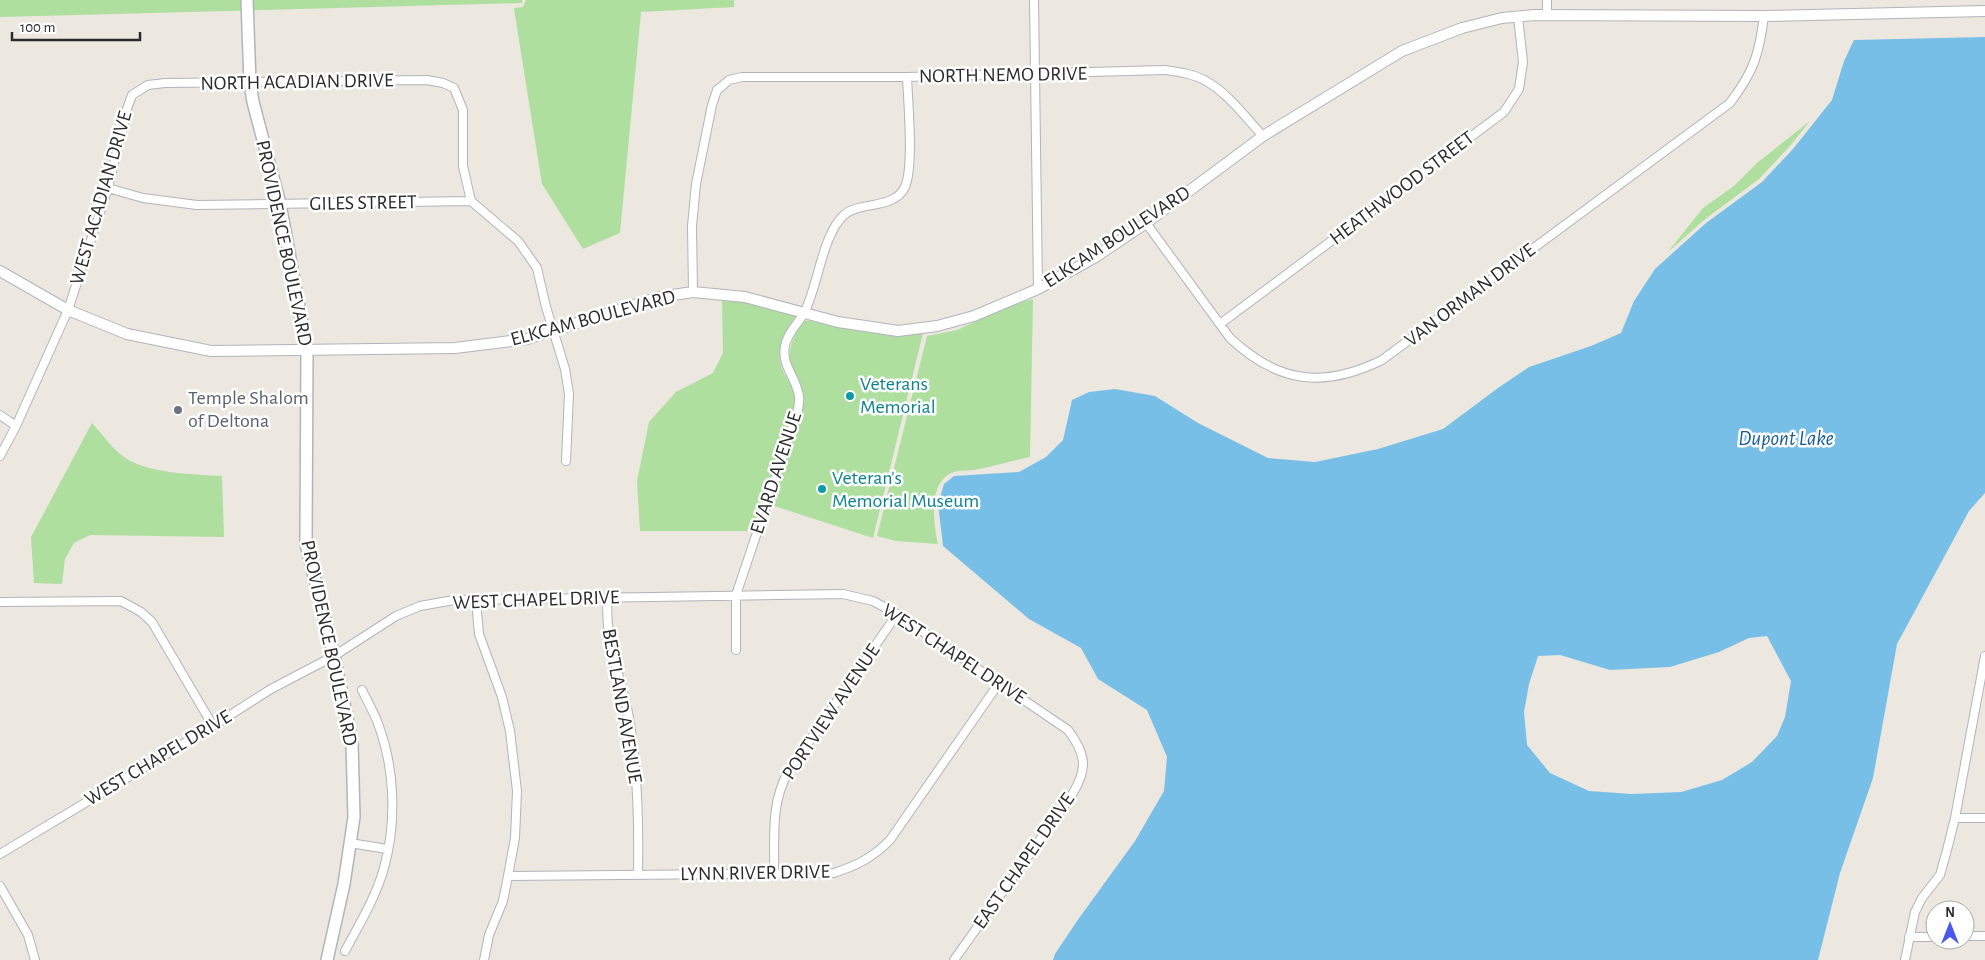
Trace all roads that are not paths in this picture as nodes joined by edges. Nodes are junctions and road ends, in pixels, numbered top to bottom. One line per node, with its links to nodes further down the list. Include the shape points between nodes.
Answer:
1 (247, 0): 10 (main road, PROVIDENCE BOULEVARD)
2 (1034, 0): 8 (street)
3 (1547, 0): 5 (street)
4 (1985, 11): 6 (street, ELKCAM BOULEVARD)
5 (1547, 15): 6 (street, ELKCAM BOULEVARD); 7 (street, ELKCAM BOULEVARD)
6 (1764, 16): 22 (street, VAN ORMAN DRIVE, via 1760,50 1744,84 1730,102 1382,360 1336,377 1310,378 1284,373 1248,354)
7 (1518, 17): 12 (street, ELKCAM BOULEVARD, via 1462,28 1402,51); 22 (street, HEATHWOOD STREET, via 1522,71 1519,89 1504,112)
8 (1035, 74): 9 (street, NORTH NEMO DRIVE); 12 (street, NORTH NEMO DRIVE, via 1183,72 1206,81 1228,98); 18 (street)
9 (907, 77): 19 (street, NORTH NEMO DRIVE, via 742,77 729,80 717,90 696,184 692,226); 21 (street, EVARD AVENUE, via 910,156 904,188 893,198 844,214 832,233)
10 (250, 83): 11 (street, NORTH ACADIAN DRIVE, via 165,83); 14 (street, NORTH ACADIAN DRIVE, via 427,80 454,88 463,110 463,166); 15 (main road, PROVIDENCE BOULEVARD)
11 (139, 89): 13 (street, WEST ACADIAN DRIVE, via 132,95 127,110)
12 (1263, 136): 16 (street, ELKCAM BOULEVARD)
13 (108, 188): 15 (street, GILES STREET, via 143,198 196,204); 20 (street, WEST ACADIAN DRIVE)
14 (471, 201): 15 (street, GILES STREET); 23 (street, via 518,241 537,268)
15 (280, 204): 24 (main road, PROVIDENCE BOULEVARD)
16 (1146, 223): 18 (street, ELKCAM BOULEVARD, via 1094,258); 22 (street, VAN ORMAN DRIVE)
17 (0, 271): 20 (street, ELKCAM BOULEVARD)
18 (1038, 289): 21 (street, ELKCAM BOULEVARD, via 974,316 937,326 898,331)
19 (693, 292): 21 (street, ELKCAM BOULEVARD, via 745,297); 23 (street, ELKCAM BOULEVARD, via 659,297)
20 (68, 310): 24 (street, ELKCAM BOULEVARD, via 127,334 211,351); 26 (street, WEST ACADIAN DRIVE)
21 (804, 313): 29 (street, EVARD AVENUE, via 791,330 783,355 799,397 797,414)
22 (1220, 324)
23 (553, 330): 24 (street, ELKCAM BOULEVARD, via 527,339 455,348); 28 (street, via 569,394)
24 (307, 350): 35 (main road, PROVIDENCE BOULEVARD, via 306,544)
25 (0, 415): 26 (street)
26 (16, 426): 27 (street, WEST ACADIAN DRIVE)
27 (0, 456)
28 (566, 461)
29 (736, 595): 30 (street, WEST CHAPEL DRIVE); 33 (street, WEST CHAPEL DRIVE, via 843,594 873,601); 34 (street, EVARD AVENUE)
30 (608, 597): 31 (street, WEST CHAPEL DRIVE); 48 (street, BESTLAND AVENUE, via 609,638 628,717 636,775)
31 (476, 600): 35 (street, WEST CHAPEL DRIVE, via 454,600 404,611); 49 (street, via 479,634 502,697 517,791 515,838)
32 (0, 602): 40 (street, via 121,601 141,612 152,622)
33 (897, 614): 37 (street, WEST CHAPEL DRIVE); 47 (street, PORTVIEW AVENUE, via 780,788 775,806)
34 (736, 650)
35 (334, 656): 40 (street, WEST CHAPEL DRIVE, via 270,688); 44 (main road, PROVIDENCE BOULEVARD, via 352,742 354,816)
36 (1985, 656): 39 (street)
37 (999, 683): 41 (street, WEST CHAPEL DRIVE, via 1068,730 1080,746); 47 (street, LYNN RIVER DRIVE, via 878,853 860,864 834,873)
38 (362, 690): 45 (street, PROVIDENCE BOULEVARD, via 377,722 391,780 393,807)
39 (1982, 699): 42 (street)
40 (213, 726): 46 (street, WEST CHAPEL DRIVE)
41 (1083, 758): 57 (street, EAST CHAPEL DRIVE, via 1081,780 1073,793)
42 (1955, 818): 43 (street); 52 (street, via 1940,875 1915,912)
43 (1985, 818)
44 (350, 843): 45 (street); 55 (main road, PROVIDENCE BOULEVARD)
45 (387, 850): 53 (street, PROVIDENCE BOULEVARD, via 376,891)
46 (0, 854)
47 (774, 874): 48 (street, LYNN RIVER DRIVE)
48 (638, 875): 49 (street, LYNN RIVER DRIVE)
49 (508, 876): 56 (street)
50 (0, 886): 54 (street, via 28,935)
51 (1925, 937): 52 (street)
52 (1909, 938): 58 (street)
53 (345, 951)
54 (35, 960)
55 (327, 960)
56 (484, 960)
57 (954, 960)
58 (1905, 960)

